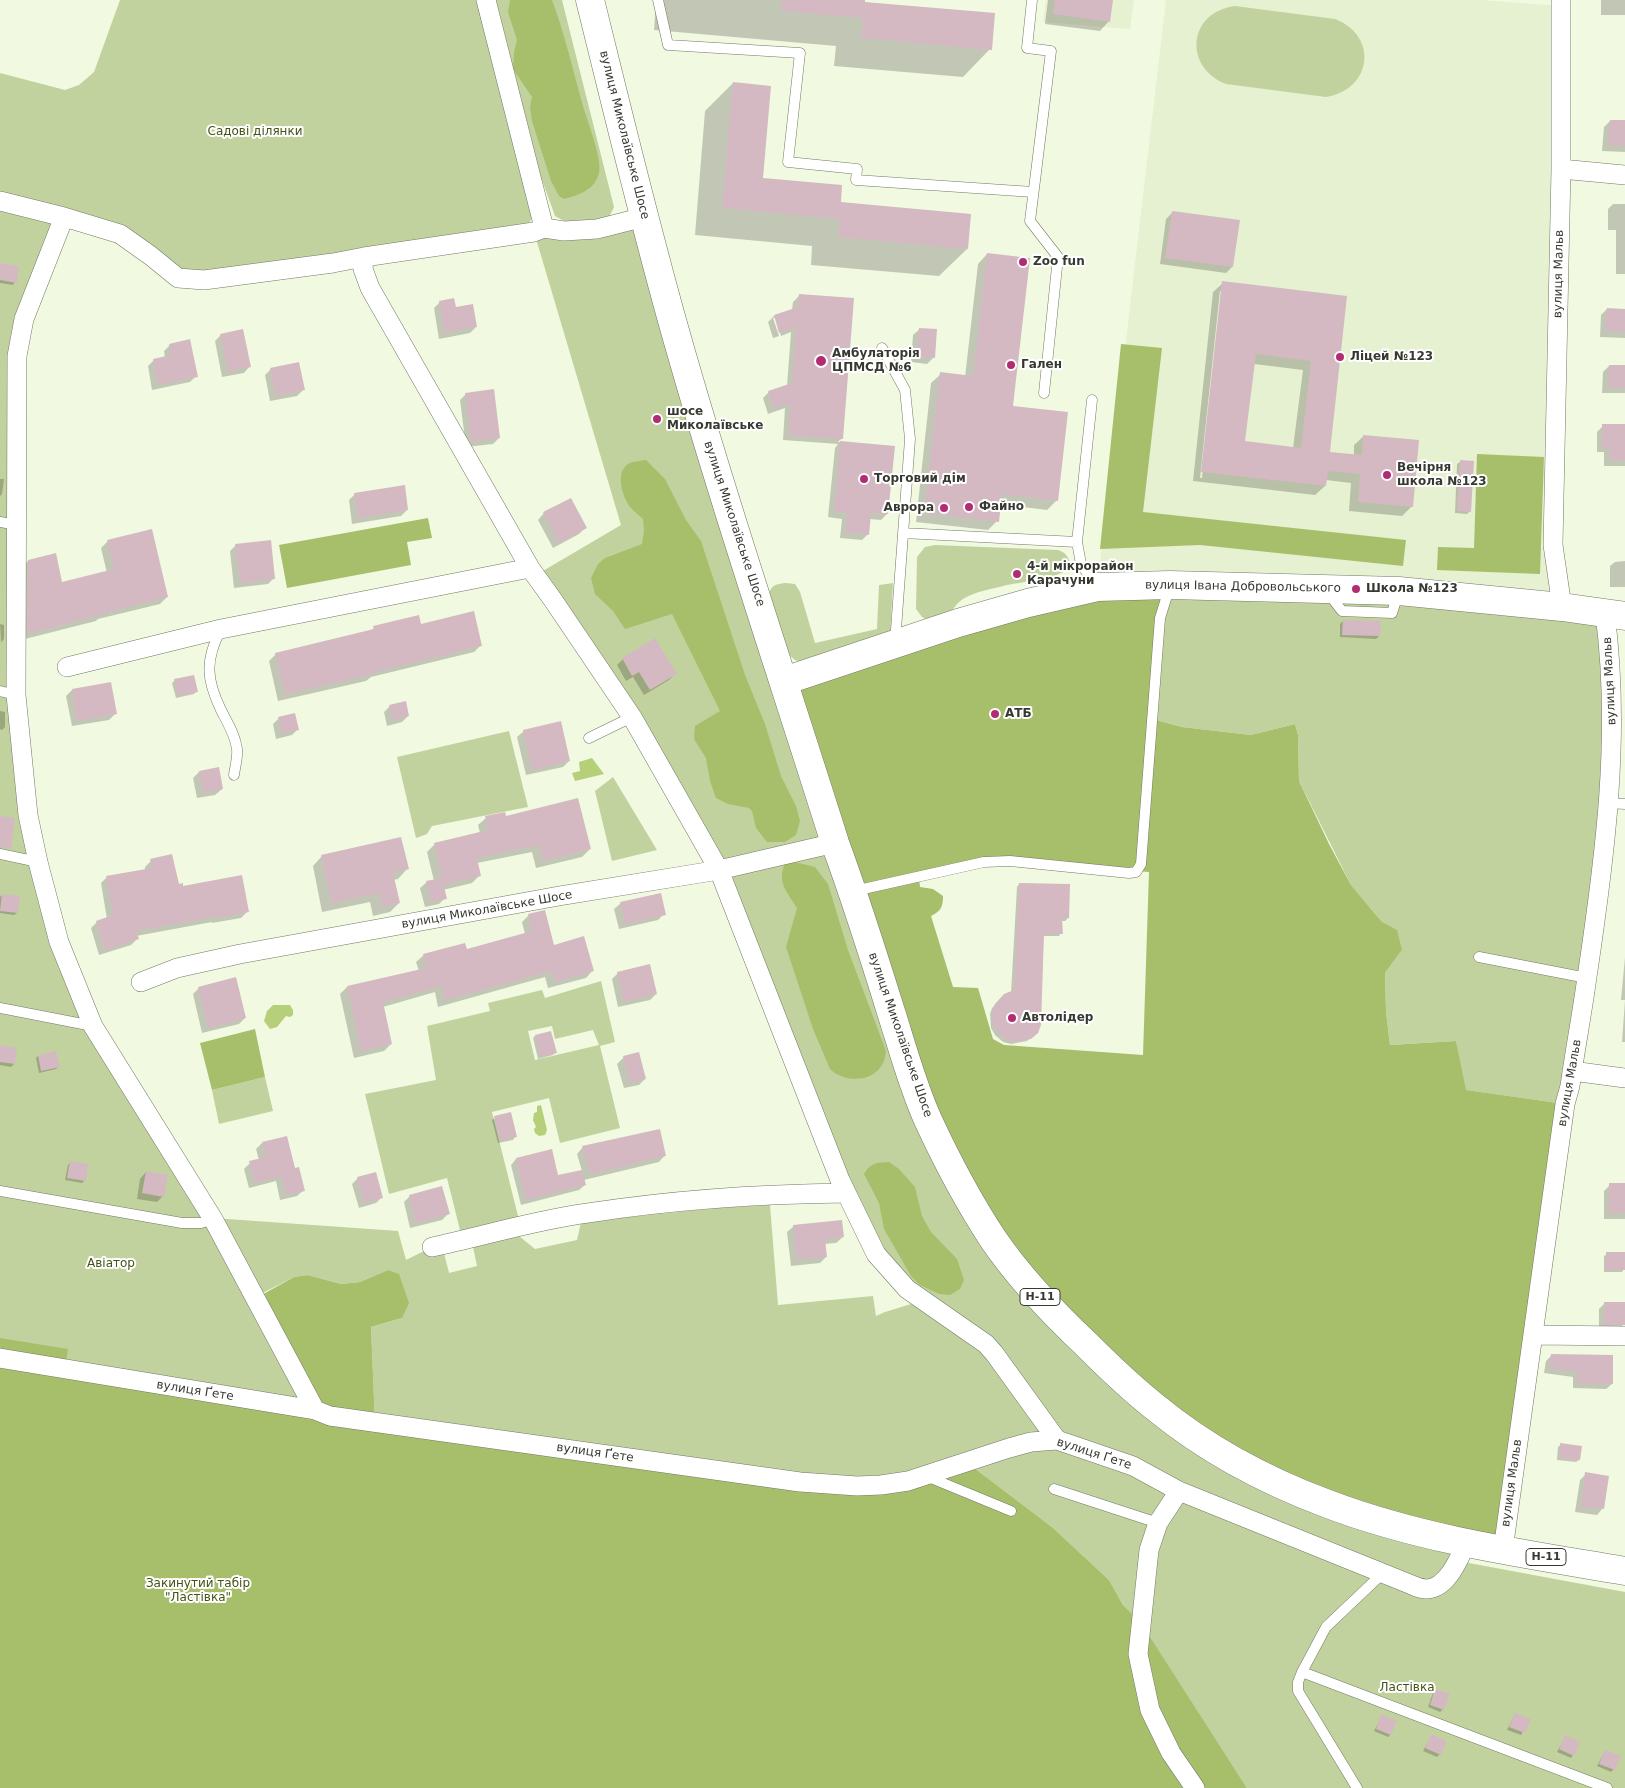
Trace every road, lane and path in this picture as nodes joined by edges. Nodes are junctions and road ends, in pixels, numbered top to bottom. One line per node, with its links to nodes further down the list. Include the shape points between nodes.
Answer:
1 (486, 0): 12 (street)
2 (590, 0): 11 (main road, вулиця Миколаївське Шосе / Н-11)
3 (658, 0): 8 (lane, via 668,45 800,53 788,162 857,169 856,180)
4 (1032, 0): 8 (lane, via 1027,48 1051,51)
5 (1561, 0): 6 (street, вулиця Мальв)
6 (1561, 169): 7 (street); 23 (street, вулиця Мальв, via 1553,545)
7 (1625, 175)
8 (1033, 192): 15 (lane, via 1030,221 1058,257)
9 (0, 201): 10 (street)
10 (64, 217): 13 (street, via 120,234 178,278 204,280); 17 (street, via 24,319 17,356)
11 (644, 217): 12 (street, via 596,229 564,231); 28 (main road, вулиця Миколаївське Шосе / Н-11, via 711,453)
12 (544, 228): 13 (street)
13 (364, 257): 20 (street, via 363,269 370,288)
14 (882, 348): 18 (lane, via 905,390 910,439)
15 (1044, 393)
16 (1092, 400): 19 (lane)
17 (9, 523): 29 (street)
18 (903, 533): 19 (lane); 26 (lane)
19 (1077, 542): 22 (lane, via 1081,564)
20 (530, 568): 25 (street); 30 (street)
21 (1170, 585): 22 (main road, вулиця Івана Добровольського); 23 (main road, вулиця Івана Добровольського, via 1399,591); 38 (lane, via 1160,618 1141,864 1136,872 1010,861 984,862)
22 (1097, 587): 26 (main road, вулиця Івана Добровольського, via 1028,603)
23 (1562, 607): 24 (main road, вулиця Івана Добровольського)
24 (1615, 615): 33 (street, вулиця Мальв, via 1610,658)
25 (221, 630): 27 (street); 32 (lane, via 212,646 209,668 212,689 231,728 237,749)
26 (895, 643): 28 (main road, вулиця Івана Добровольського)
27 (67, 667)
28 (784, 681): 34 (main road, вулиця Миколаївське Шосе / Н-11)
29 (8, 693): 36 (street)
30 (632, 717): 31 (lane); 37 (street)
31 (589, 738)
32 (234, 776)
33 (1616, 804): 40 (street, вулиця Мальв)
34 (835, 843): 37 (street, вулиця Миколаївське Шосе); 38 (main road, вулиця Миколаївське Шосе / Н-11)
35 (0, 854): 36 (lane)
36 (38, 862): 43 (street, via 59,942)
37 (719, 870): 41 (street, вулиця Миколаївське Шосе, via 240,954 177,968); 47 (street)
38 (853, 891): 60 (main road, вулиця Миколаївське Шосе / Н-11, via 927,1118 962,1188 994,1240 1026,1282 1068,1328 1156,1408 1235,1461 1329,1505 1411,1530)
39 (1479, 957): 40 (lane)
40 (1587, 978): 44 (street, вулиця Мальв)
41 (141, 982)
42 (0, 1008): 43 (lane)
43 (93, 1026): 48 (street)
44 (1572, 1071): 45 (street); 50 (street, вулиця Мальв)
45 (1625, 1078)
46 (0, 1191): 48 (lane, via 182,1223 201,1223)
47 (845, 1193): 49 (street, via 775,1194 588,1212 527,1221); 54 (street, via 876,1254 890,1272 922,1301 986,1344)
48 (213, 1218): 53 (street)
49 (432, 1247)
50 (1534, 1335): 51 (street); 61 (street, вулиця Мальв)
51 (1625, 1336)
52 (0, 1358): 53 (street, вулиця Ґете)
53 (315, 1410): 55 (street, вулиця Ґете, via 330,1416 800,1482 881,1485)
54 (1057, 1440): 55 (street, вулиця Ґете, via 1009,1448); 57 (street, вулиця Ґете, via 1134,1466)
55 (925, 1476): 58 (lane)
56 (1054, 1488): 59 (lane)
57 (1179, 1491): 59 (street); 63 (street, вулиця Ґете)
58 (1011, 1511)
59 (1158, 1523): 65 (street, via 1149,1550 1138,1654 1150,1710 1171,1753)
60 (1467, 1542): 61 (main road, Н-11); 63 (street, вулиця Ґете, via 1453,1569 1436,1587 1426,1589)
61 (1503, 1550): 62 (main road, Н-11)
62 (1625, 1571)
63 (1383, 1573): 64 (lane, via 1326,1627)
64 (1302, 1672): 66 (lane, via 1298,1691); 67 (lane)
65 (1195, 1788)
66 (1357, 1788)
67 (1607, 1788)

